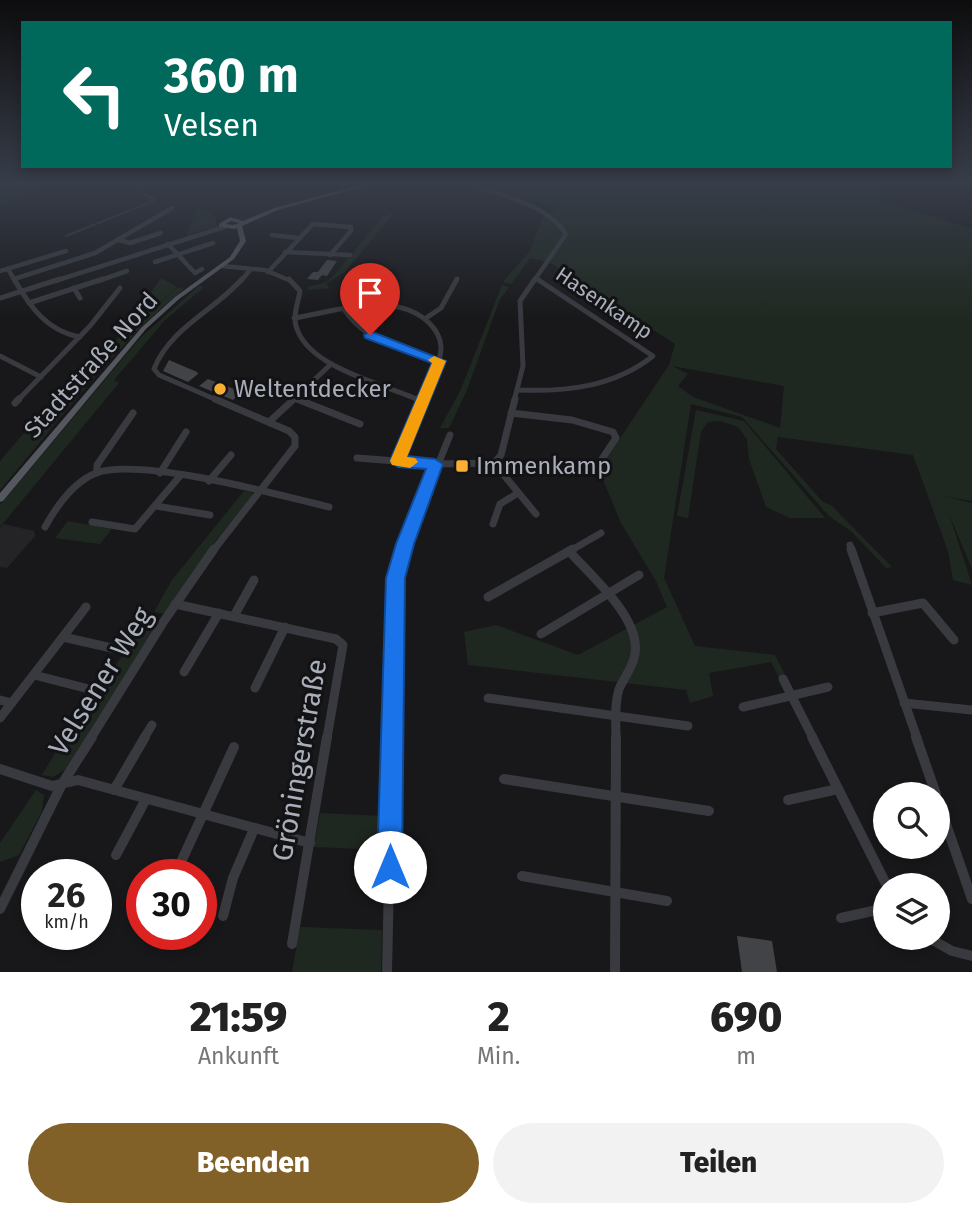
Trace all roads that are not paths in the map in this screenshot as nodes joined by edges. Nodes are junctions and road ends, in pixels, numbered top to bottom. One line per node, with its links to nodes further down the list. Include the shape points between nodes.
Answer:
1 (137, 229): 12 (street)
2 (214, 229): 14 (street)
3 (232, 229): 9 (main road)
4 (240, 229): 9 (main road)
5 (307, 229): 11 (street)
6 (351, 229): 18 (street)
7 (564, 229): 28 (street, via 563,241)
8 (161, 233): 12 (street, via 131,243)
9 (241, 234): 21 (main road, Stadtstraße Nord, via 241,247)
10 (272, 235): 11 (street)
11 (298, 237): 16 (street)
12 (119, 240): 29 (street, via 86,257)
13 (213, 243): 17 (street)
14 (167, 244): 17 (street); 33 (street)
15 (66, 251): 23 (street)
16 (285, 252): 18 (street); 27 (street)
17 (178, 255): 20 (street); 22 (street)
18 (330, 255): 19 (street)
19 (350, 255)
20 (155, 262)
21 (222, 266): 24 (street); 67 (main road, Stadtstraße Nord, via 144,328)
22 (190, 267)
23 (8, 269): 25 (street); 29 (street)
24 (250, 270): 27 (street); 51 (street, via 228,295 197,314 159,356 154,369)
25 (0, 271)
26 (127, 271): 31 (street)
27 (268, 272): 38 (street, via 291,279 300,288)
28 (536, 278): 45 (street, via 519,304 523,366); 45 (street, Hasenkamp, via 653,356 601,383)
29 (14, 279): 33 (street)
30 (457, 279): 39 (street, via 442,308)
31 (74, 288): 35 (street); 36 (street)
32 (120, 288): 40 (street)
33 (21, 291): 34 (street); 36 (street)
34 (0, 298)
35 (80, 298)
36 (29, 303): 40 (street, via 49,324)
37 (344, 309): 38 (street); 39 (street, via 394,305); 42 (street, via 354,325 377,339)
38 (295, 318): 43 (street, via 305,344)
39 (426, 318): 42 (street, via 437,328)
40 (80, 337): 44 (street)
41 (0, 356): 44 (street)
42 (439, 361): 47 (street)
43 (331, 364): 46 (street); 47 (street)
44 (41, 377): 48 (street)
45 (517, 390): 50 (street)
46 (295, 398): 51 (street); 52 (street)
47 (422, 401): 57 (street)
48 (15, 403)
49 (133, 413): 61 (street, via 97,465)
50 (511, 413): 58 (street, via 501,455); 60 (street, via 572,420 613,432 616,438)
51 (270, 421): 65 (street, Velsener Weg, via 289,430 295,446)
52 (360, 424)
53 (186, 432): 62 (street)
54 (450, 435): 59 (street)
55 (231, 455): 64 (street)
56 (357, 458): 57 (street)
57 (398, 461): 59 (street)
58 (494, 463): 59 (street); 66 (street)
59 (435, 464): 138 (street, via 396,578)
60 (596, 468)
61 (97, 473): 62 (street); 74 (street, via 68,497)
62 (160, 473): 63 (street)
63 (180, 476): 64 (street); 68 (street)
64 (209, 481): 65 (street)
65 (261, 490): 69 (street); 82 (street, Velsener Weg)
66 (517, 493): 70 (street); 73 (street, via 499,504)
67 (0, 499)
68 (156, 506): 71 (street); 72 (street, via 135,529)
69 (329, 507)
70 (536, 514)
71 (210, 515)
72 (92, 522)
73 (493, 524)
74 (45, 527)
75 (601, 533): 77 (street)
76 (850, 545): 85 (street)
77 (569, 551): 80 (street); 81 (street)
78 (639, 575): 80 (street)
79 (254, 580): 86 (street)
80 (608, 596): 88 (street); 106 (street, via 629,621 635,647 635,656 619,684)
81 (488, 597)
82 (175, 604): 84 (street, Gröningerstraße); 113 (street, Velsener Weg)
83 (86, 607): 89 (street)
84 (219, 613): 86 (street, Gröningerstraße); 92 (street)
85 (873, 613): 90 (street, via 923,603); 102 (street)
86 (234, 616): 87 (street, Gröningerstraße)
87 (285, 627): 96 (street, Gröningerstraße); 123 (street, Gröningerstraße, via 336,639 343,645)
88 (541, 634)
89 (62, 637): 91 (street); 93 (street)
90 (954, 640)
91 (116, 649)
92 (184, 672)
93 (34, 675): 97 (street); 101 (street)
94 (783, 679): 98 (street)
95 (828, 687): 98 (street)
96 (255, 688)
97 (93, 690)
98 (792, 697): 103 (street); 114 (street)
99 (488, 698): 106 (street)
100 (0, 700): 101 (street)
101 (12, 703): 105 (street)
102 (904, 703): 104 (street); 112 (street)
103 (743, 707)
104 (972, 710)
105 (0, 718)
106 (616, 718): 108 (street); 116 (street)
107 (152, 725): 115 (street)
108 (688, 726)
109 (234, 747): 120 (street)
110 (0, 769): 113 (street, via 52,786)
111 (504, 779): 116 (street)
112 (932, 782)
113 (62, 784): 115 (street, via 78,780); 131 (street, Velsener Weg)
114 (838, 789): 118 (street); 126 (street)
115 (114, 790): 117 (street)
116 (616, 798): 119 (street); 128 (street)
117 (146, 799): 120 (street); 124 (street)
118 (788, 800)
119 (709, 811)
120 (202, 814): 121 (street); 125 (street)
121 (254, 829): 123 (street); 133 (street)
122 (950, 836): 129 (street)
123 (310, 843): 135 (street, Gröningerstraße)
124 (116, 855)
125 (181, 859)
126 (880, 873)
127 (522, 876): 128 (street)
128 (615, 893): 130 (street); 139 (street)
129 (972, 900)
130 (667, 901)
131 (0, 909)
132 (873, 911): 134 (street)
133 (223, 916)
134 (841, 918)
135 (292, 944)
136 (950, 950): 137 (street)
137 (972, 956)
138 (387, 972)
139 (615, 972)

